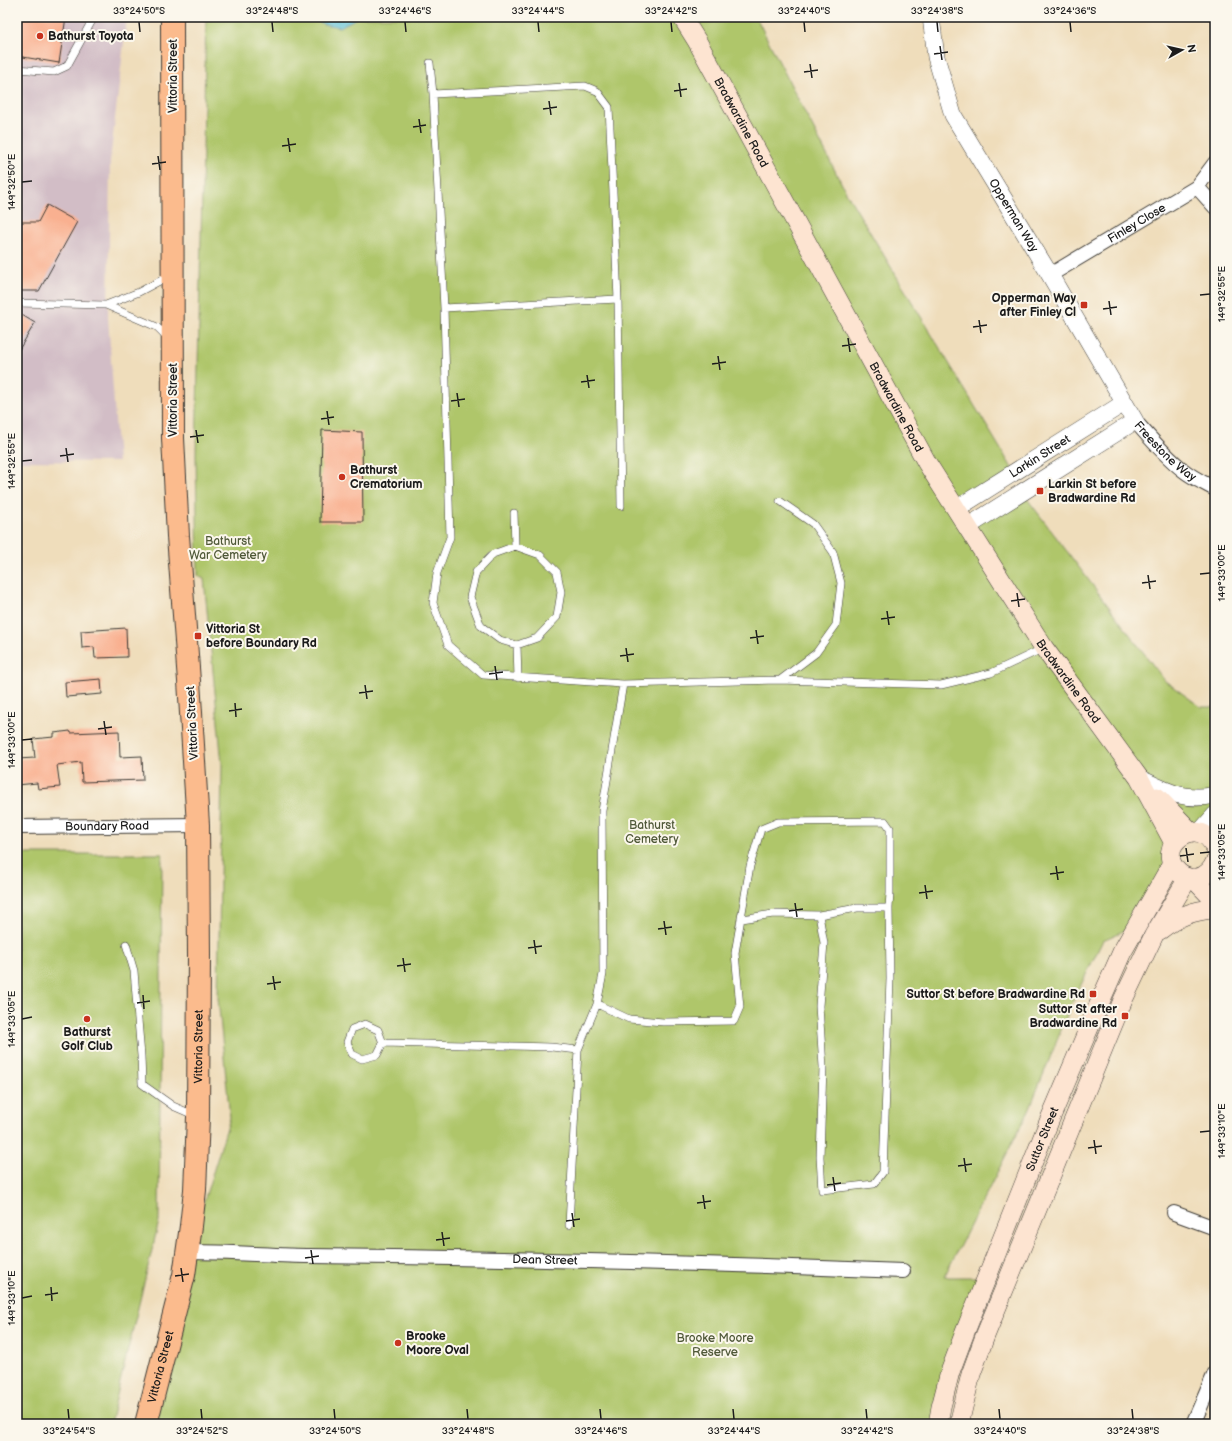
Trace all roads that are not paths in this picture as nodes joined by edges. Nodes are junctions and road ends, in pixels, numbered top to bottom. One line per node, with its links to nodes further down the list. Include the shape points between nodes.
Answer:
1 (94, 17): 6 (lane, via 67,66 54,72)
2 (172, 17): 11 (highway, Vittoria Street)
3 (682, 17): 23 (main road, Bradwardine Road, via 705,54 927,463)
4 (931, 17): 12 (street, Opperman Way, via 936,57 953,115)
5 (430, 63): 7 (lane)
6 (17, 68)
7 (433, 94): 13 (lane, via 585,86 598,91 608,107); 16 (lane)
8 (1215, 164): 9 (street, Finley Close)
9 (1197, 187): 10 (street); 12 (street, Finley Close)
10 (1215, 207)
11 (173, 274): 15 (lane); 17 (highway, Vittoria Street)
12 (1050, 275): 18 (street, Opperman Way)
13 (618, 299): 16 (lane); 22 (lane)
14 (17, 303): 15 (lane)
15 (106, 306): 17 (lane, via 157,327)
16 (444, 308): 29 (lane, via 450,537 438,573 433,603 448,644 483,675)
17 (173, 343): 35 (highway, Vittoria Street, via 175,490)
18 (1124, 403): 19 (street, Freestone Way); 23 (street, Larkin Street)
19 (1135, 421): 20 (street, Freestone Way, via 1181,469); 25 (street, Larkin Street)
20 (1215, 489)
21 (780, 502): 30 (lane, via 813,524 833,552 841,583 836,625 816,653)
22 (622, 506)
23 (956, 509): 25 (main road, Bradwardine Road)
24 (514, 513): 26 (lane)
25 (967, 527): 28 (main road, Bradwardine Road)
26 (515, 546): 27 (lane, via 493,554 476,572 470,597 481,626 500,640); 27 (lane, via 540,555 557,572 561,592 557,617 537,638)
27 (517, 645): 29 (lane)
28 (1044, 648): 30 (lane, via 991,673 941,685); 32 (main road, Bradwardine Road)
29 (518, 678): 31 (lane)
30 (780, 680): 31 (lane)
31 (623, 684): 50 (lane, via 602,812 603,974)
32 (1139, 778): 33 (street, via 1179,796 1193,798); 37 (main road, Bradwardine Road); 38 (main road, Bradwardine Road)
33 (1215, 795)
34 (1215, 815): 37 (street)
35 (198, 825): 36 (street, Boundary Road); 53 (highway, Vittoria Street)
36 (17, 827)
37 (1195, 833): 38 (main road, via 1182,836); 39 (main road, Bradwardine Road, via 1209,838)
38 (1174, 843): 41 (main road, via 1171,850)
39 (1215, 847)
40 (1215, 862): 42 (main road, via 1208,873)
41 (1172, 864): 42 (main road, via 1178,873); 61 (main road, Suttor Street, via 1122,952 1053,1112 950,1372)
42 (1191, 878): 43 (main road); 48 (main road, Suttor Street)
43 (1215, 901)
44 (889, 908): 46 (lane, via 857,908); 46 (lane, via 890,979 883,1172 874,1184 822,1190 820,1157 823,1068 820,1006 824,943); 47 (lane, via 890,828 885,821 778,822 761,829 750,866)
45 (1215, 909): 48 (main road, via 1194,911 1182,916)
46 (819, 915): 47 (lane, via 774,914)
47 (742, 919): 50 (lane, via 735,953 740,1007 734,1021 663,1022 629,1019)
48 (1154, 935): 62 (main road, Suttor Street, via 1123,1000 985,1336 971,1374)
49 (126, 944): 53 (lane, via 134,971 142,1084 173,1106)
50 (597, 1004): 52 (lane)
51 (383, 1043): 51 (lane, via 377,1055 362,1059 352,1054 347,1042 352,1029 365,1024 378,1030); 52 (lane, via 551,1047)
52 (578, 1050): 55 (lane)
53 (198, 1117): 57 (highway, Vittoria Street, via 195,1190)
54 (1174, 1213): 56 (street)
55 (569, 1225)
56 (1215, 1228)
57 (188, 1252): 58 (street, Dean Street, via 666,1262); 60 (highway, Vittoria Street)
58 (903, 1271)
59 (1215, 1373): 63 (street)
60 (146, 1424)
61 (938, 1424)
62 (960, 1424)
63 (1193, 1424)

